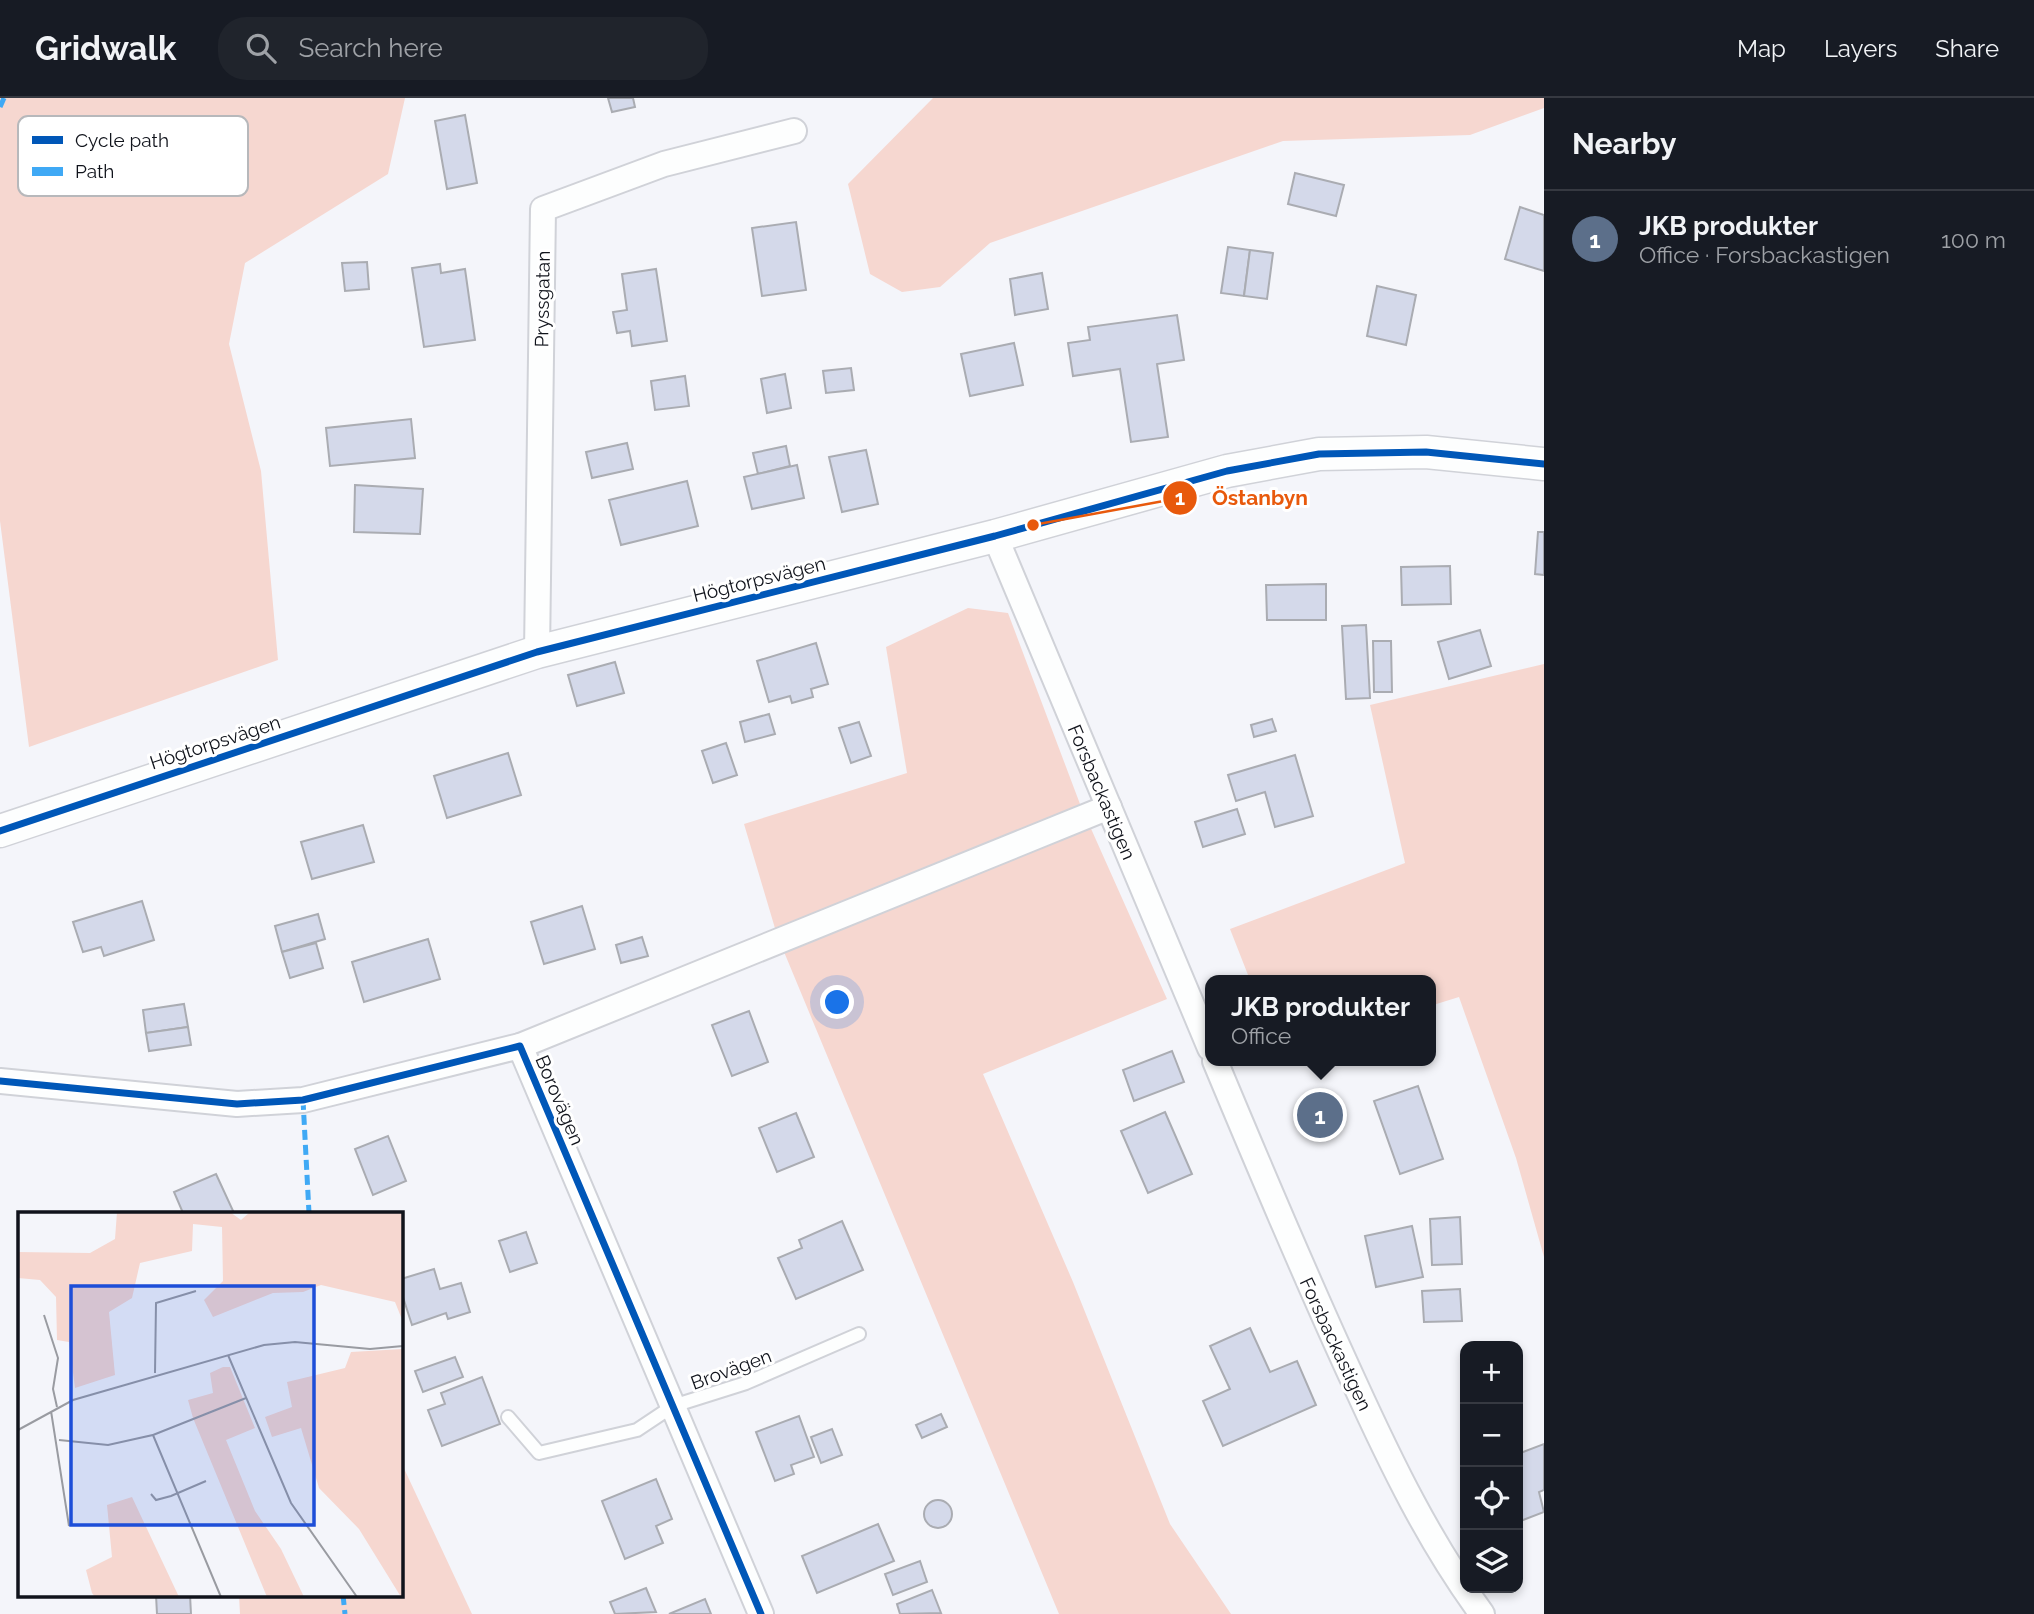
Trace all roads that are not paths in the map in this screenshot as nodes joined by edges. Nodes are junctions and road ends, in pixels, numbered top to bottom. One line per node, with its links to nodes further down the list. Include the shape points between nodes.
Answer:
1 (794, 131): 4 (street, Pryssgatan, via 664,164 543,208)
2 (1544, 464): 3 (street, Högtorpsvägen, via 1426,452 1319,454 1227,471)
3 (995, 536): 4 (street, Högtorpsvägen); 5 (street, Forsbackastigen)
4 (537, 652): 6 (street, Högtorpsvägen)
5 (1109, 807): 7 (street, Forsbackastigen); 8 (street)
6 (0, 831)
7 (1205, 1036)
8 (520, 1046): 10 (street, Borovägen, via 303,1100 237,1104); 12 (street, Borovägen)
9 (1217, 1066): 15 (street, Forsbackastigen, via 1310,1288 1397,1475 1454,1576)
10 (0, 1081)
11 (859, 1334): 12 (lane, Brovägen, via 746,1383)
12 (673, 1406): 13 (lane, Brovägen, via 637,1430 538,1453); 14 (street, Borovägen)
13 (508, 1417)
14 (761, 1614)
15 (1482, 1614)

